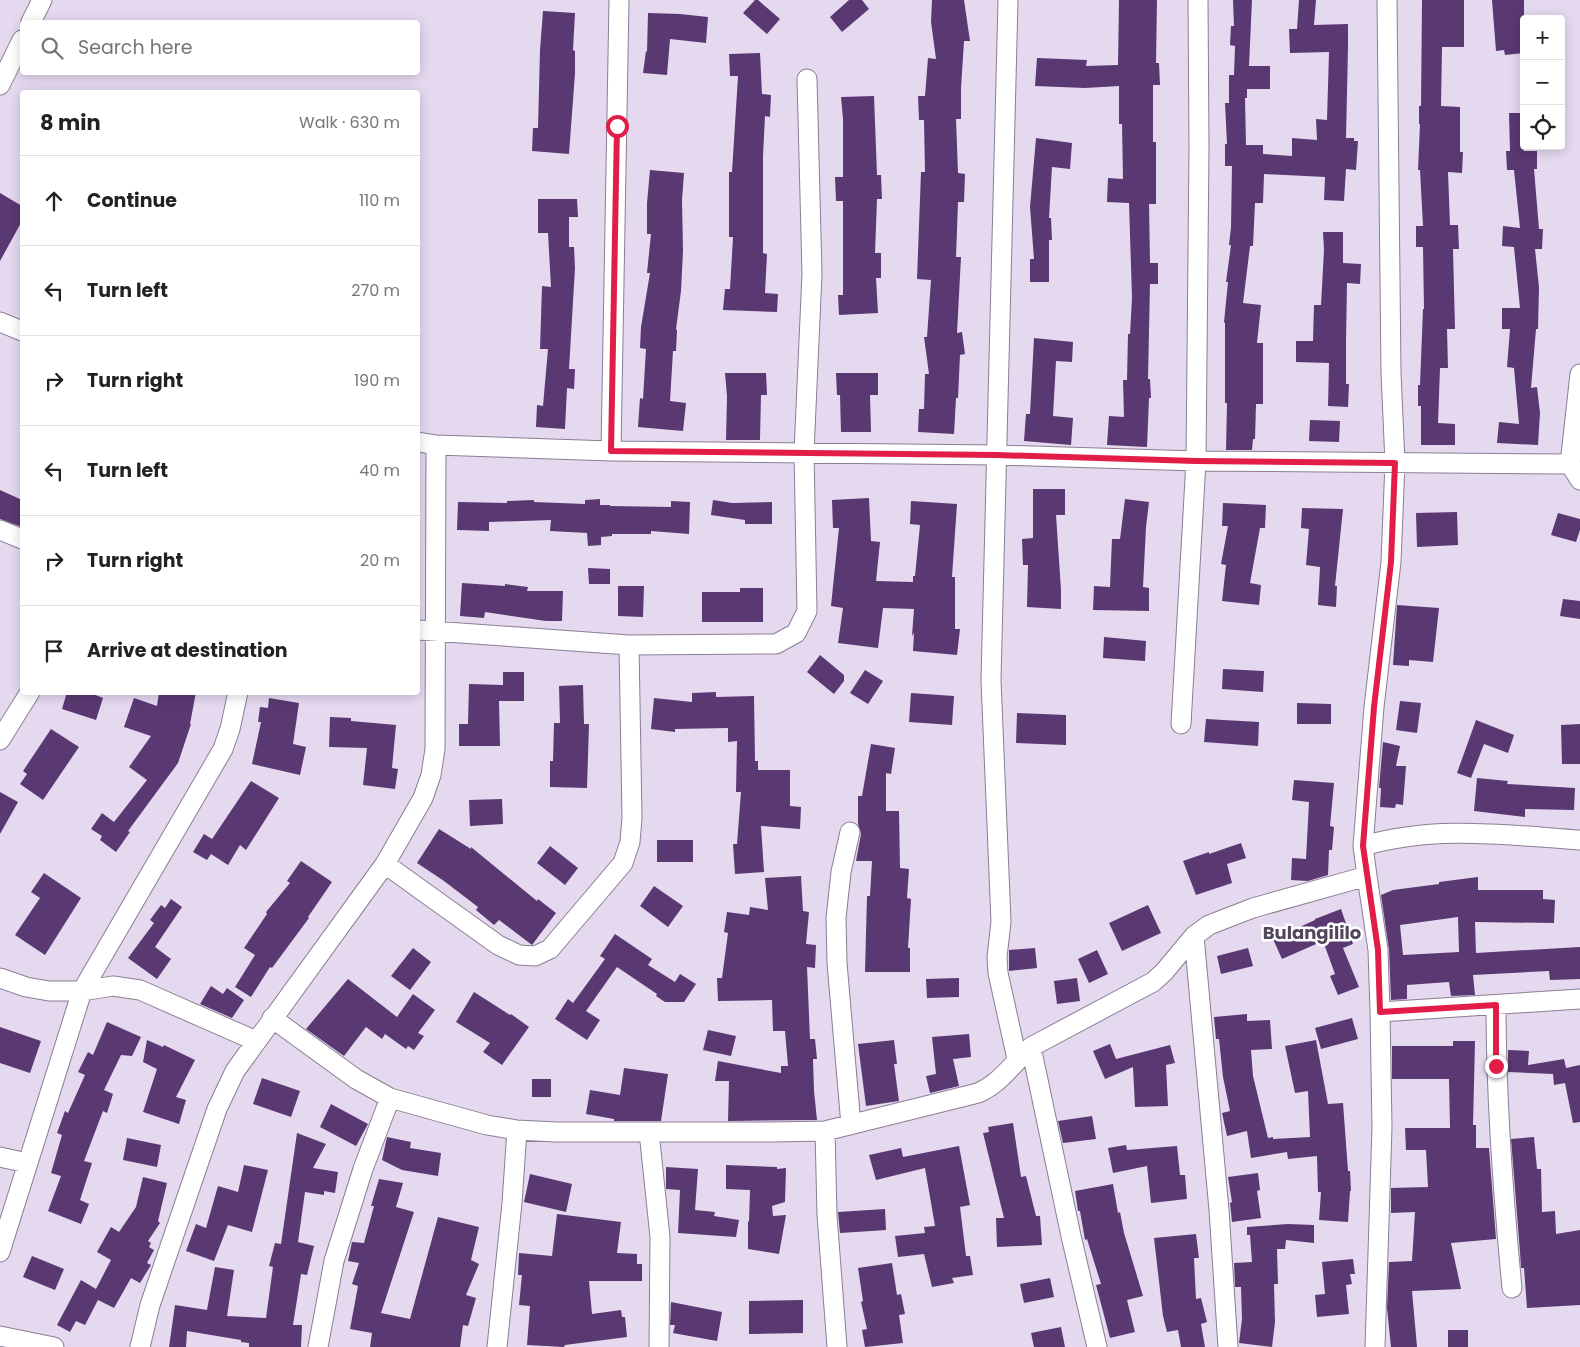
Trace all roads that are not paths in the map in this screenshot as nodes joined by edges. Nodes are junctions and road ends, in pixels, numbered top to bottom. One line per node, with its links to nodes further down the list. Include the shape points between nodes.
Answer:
1 (42, 0): 6 (street)
2 (619, 0): 14 (street)
3 (1008, 0): 16 (street)
4 (1198, 0): 17 (street)
5 (1387, 0): 18 (street)
6 (32, 20)
7 (20, 44): 9 (street)
8 (806, 79): 15 (street, via 812,274)
9 (0, 85)
10 (0, 322): 11 (street)
11 (20, 330)
12 (1580, 374): 19 (street)
13 (427, 443): 14 (street); 23 (street)
14 (611, 451): 15 (street)
15 (804, 452): 16 (street); 24 (street, via 807,611 796,633 776,644)
16 (997, 455): 17 (street); 43 (street, via 991,680 1001,922 997,957)
17 (1196, 461): 18 (street); 27 (street)
18 (1395, 463): 19 (street); 31 (street, via 1391,562 1374,707)
19 (1575, 472)
20 (0, 530): 21 (street)
21 (20, 538)
22 (420, 630): 23 (street)
23 (436, 632): 24 (street); 32 (street, via 435,749 431,775 423,798)
24 (629, 646): 32 (street, via 630,842 623,863 550,950 535,956 519,955 498,946)
25 (28, 695): 28 (street)
26 (237, 695): 36 (street, via 223,749)
27 (1181, 724)
28 (0, 740)
29 (850, 832): 45 (street, via 836,918)
30 (1580, 840): 31 (street, via 1457,832 1389,838)
31 (1363, 846): 33 (street)
32 (385, 864): 40 (street)
33 (1367, 876): 34 (street, via 1253,908 1208,925); 39 (street, via 1378,950)
34 (1194, 936): 42 (street, via 1152,982); 61 (street)
35 (0, 978): 36 (street, via 48,991)
36 (82, 990): 41 (street, via 113,986 140,990); 50 (street)
37 (1580, 999): 38 (street)
38 (1496, 1005): 39 (street); 52 (street, via 1502,1189)
39 (1380, 1012): 62 (street, via 1382,1127)
40 (272, 1018): 41 (street); 44 (street, via 356,1080)
41 (256, 1041): 55 (street, via 235,1071 217,1110 150,1305)
42 (1031, 1046): 43 (street); 60 (street)
43 (1017, 1059): 45 (street, via 1002,1079 978,1093)
44 (390, 1098): 46 (street, via 486,1125); 56 (street, via 334,1261)
45 (850, 1125): 47 (street)
46 (518, 1130): 48 (street); 57 (street)
47 (825, 1131): 48 (street); 59 (street, via 827,1215)
48 (649, 1132): 58 (street, via 660,1237)
49 (0, 1157): 50 (street)
50 (27, 1163): 51 (street)
51 (0, 1252)
52 (1512, 1288)
53 (0, 1336): 54 (street)
54 (54, 1347)
55 (140, 1347)
56 (318, 1347)
57 (497, 1347)
58 (659, 1347)
59 (837, 1347)
60 (1098, 1347)
61 (1228, 1347)
62 (1375, 1347)

